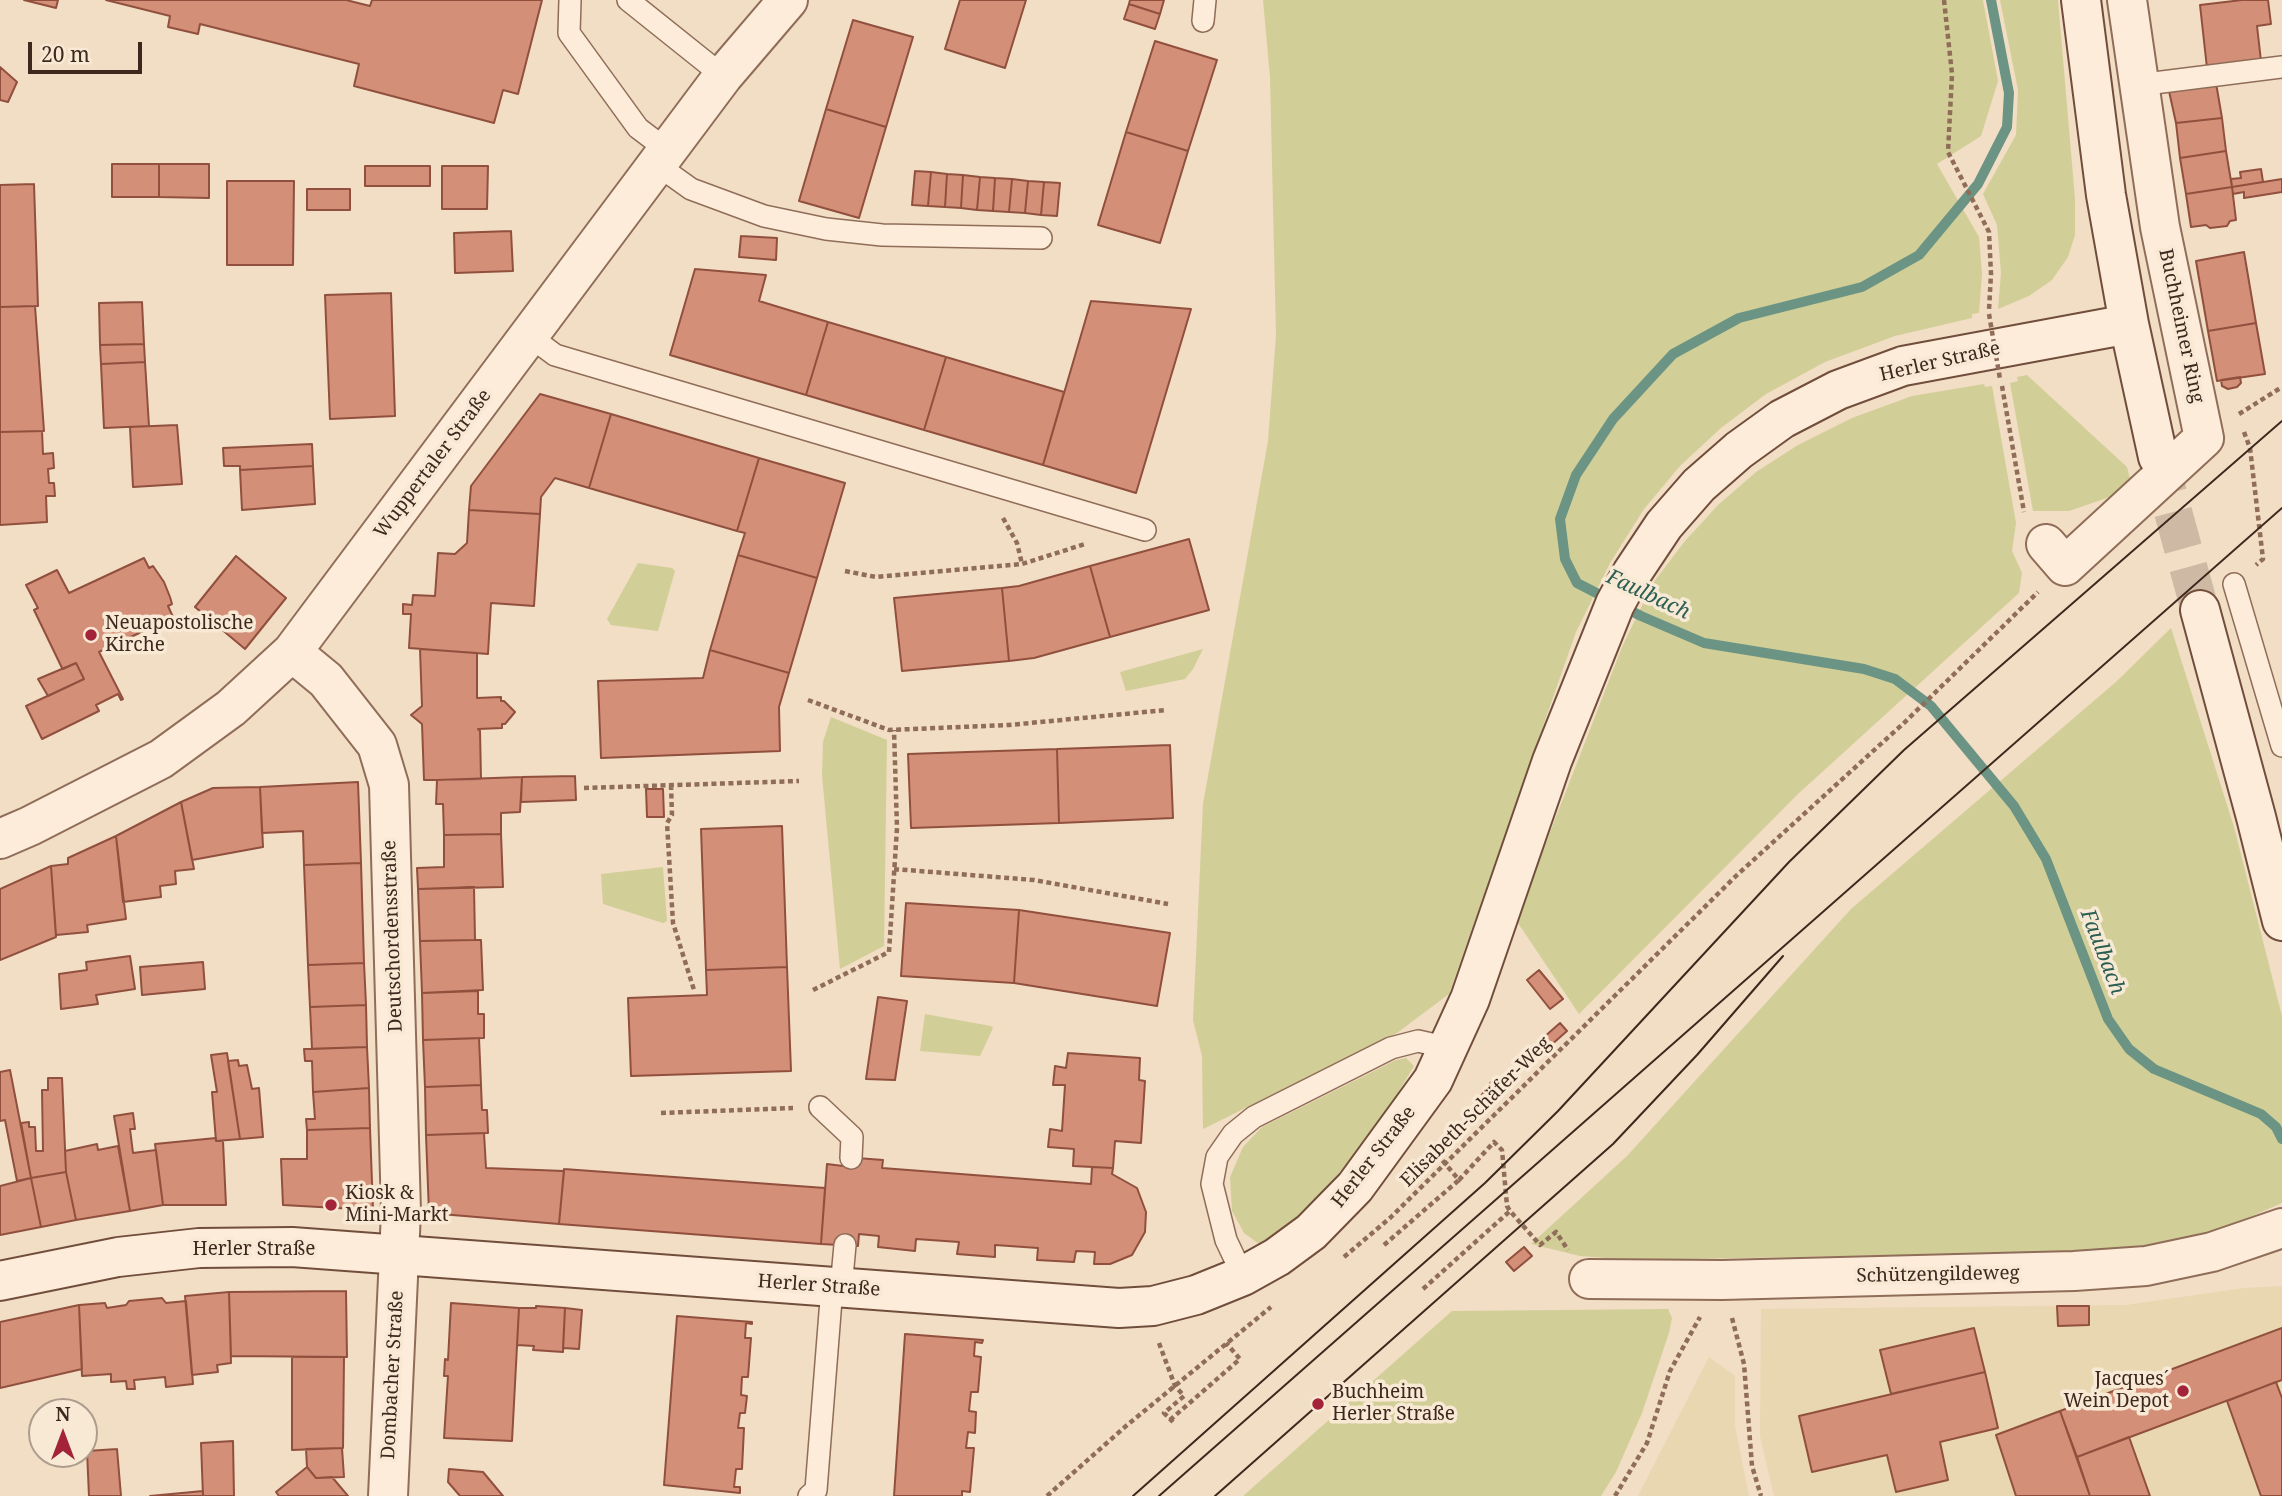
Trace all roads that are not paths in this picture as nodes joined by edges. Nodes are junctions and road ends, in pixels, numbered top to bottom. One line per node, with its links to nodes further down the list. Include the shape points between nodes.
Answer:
1 (570, 0): 9 (lane, via 569,33)
2 (628, 0): 7 (lane)
3 (788, 0): 7 (street, Wuppertaler Straße)
4 (2081, 0): 11 (street, via 2106,195)
5 (2127, 0): 8 (street, Buchheimer Ring)
6 (2282, 67): 8 (lane)
7 (723, 76): 9 (street, Wuppertaler Straße)
8 (2138, 85): 15 (street, Buchheimer Ring, via 2160,227 2204,438)
9 (661, 157): 10 (lane, via 691,189 764,216 882,235); 12 (street, Wuppertaler Straße)
10 (1041, 239)
11 (2129, 324): 13 (street); 22 (street, Herler Straße, via 1903,366 1838,390 1782,419 1699,485 1664,525 1632,573 1601,636)
12 (528, 335): 14 (lane, via 555,355); 18 (street, Wuppertaler Straße)
13 (2158, 457)
14 (1145, 530)
15 (2056, 555)
16 (2234, 584): 19 (lane)
17 (2200, 610): 21 (street)
18 (292, 652): 20 (street, Wuppertaler Straße, via 231,708 161,759); 27 (street, Deutschordensstraße, via 326,680 377,746 389,785)
19 (2282, 746)
20 (0, 839)
21 (2282, 921)
22 (1449, 1048): 28 (street, Herler Straße, via 1433,1080 1355,1187 1311,1232); 28 (lane, via 1418,1041 1391,1048 1254,1117 1233,1134 1217,1157 1212,1184 1226,1240)
23 (820, 1107): 24 (lane, via 852,1138)
24 (851, 1158)
25 (2282, 1228): 29 (street, Schützengildeweg, via 2211,1252 2146,1266 1721,1280)
26 (845, 1245): 31 (lane)
27 (399, 1255): 30 (street, Herler Straße, via 292,1247 199,1248 118,1257); 31 (street, Herler Straße); 32 (street, Dombacher Straße)
28 (1243, 1276): 31 (street, Herler Straße, via 1196,1295 1153,1306 1119,1308)
29 (1589, 1279)
30 (0, 1282)
31 (837, 1287): 33 (lane, via 816,1490)
32 (388, 1496)
33 (809, 1496)

